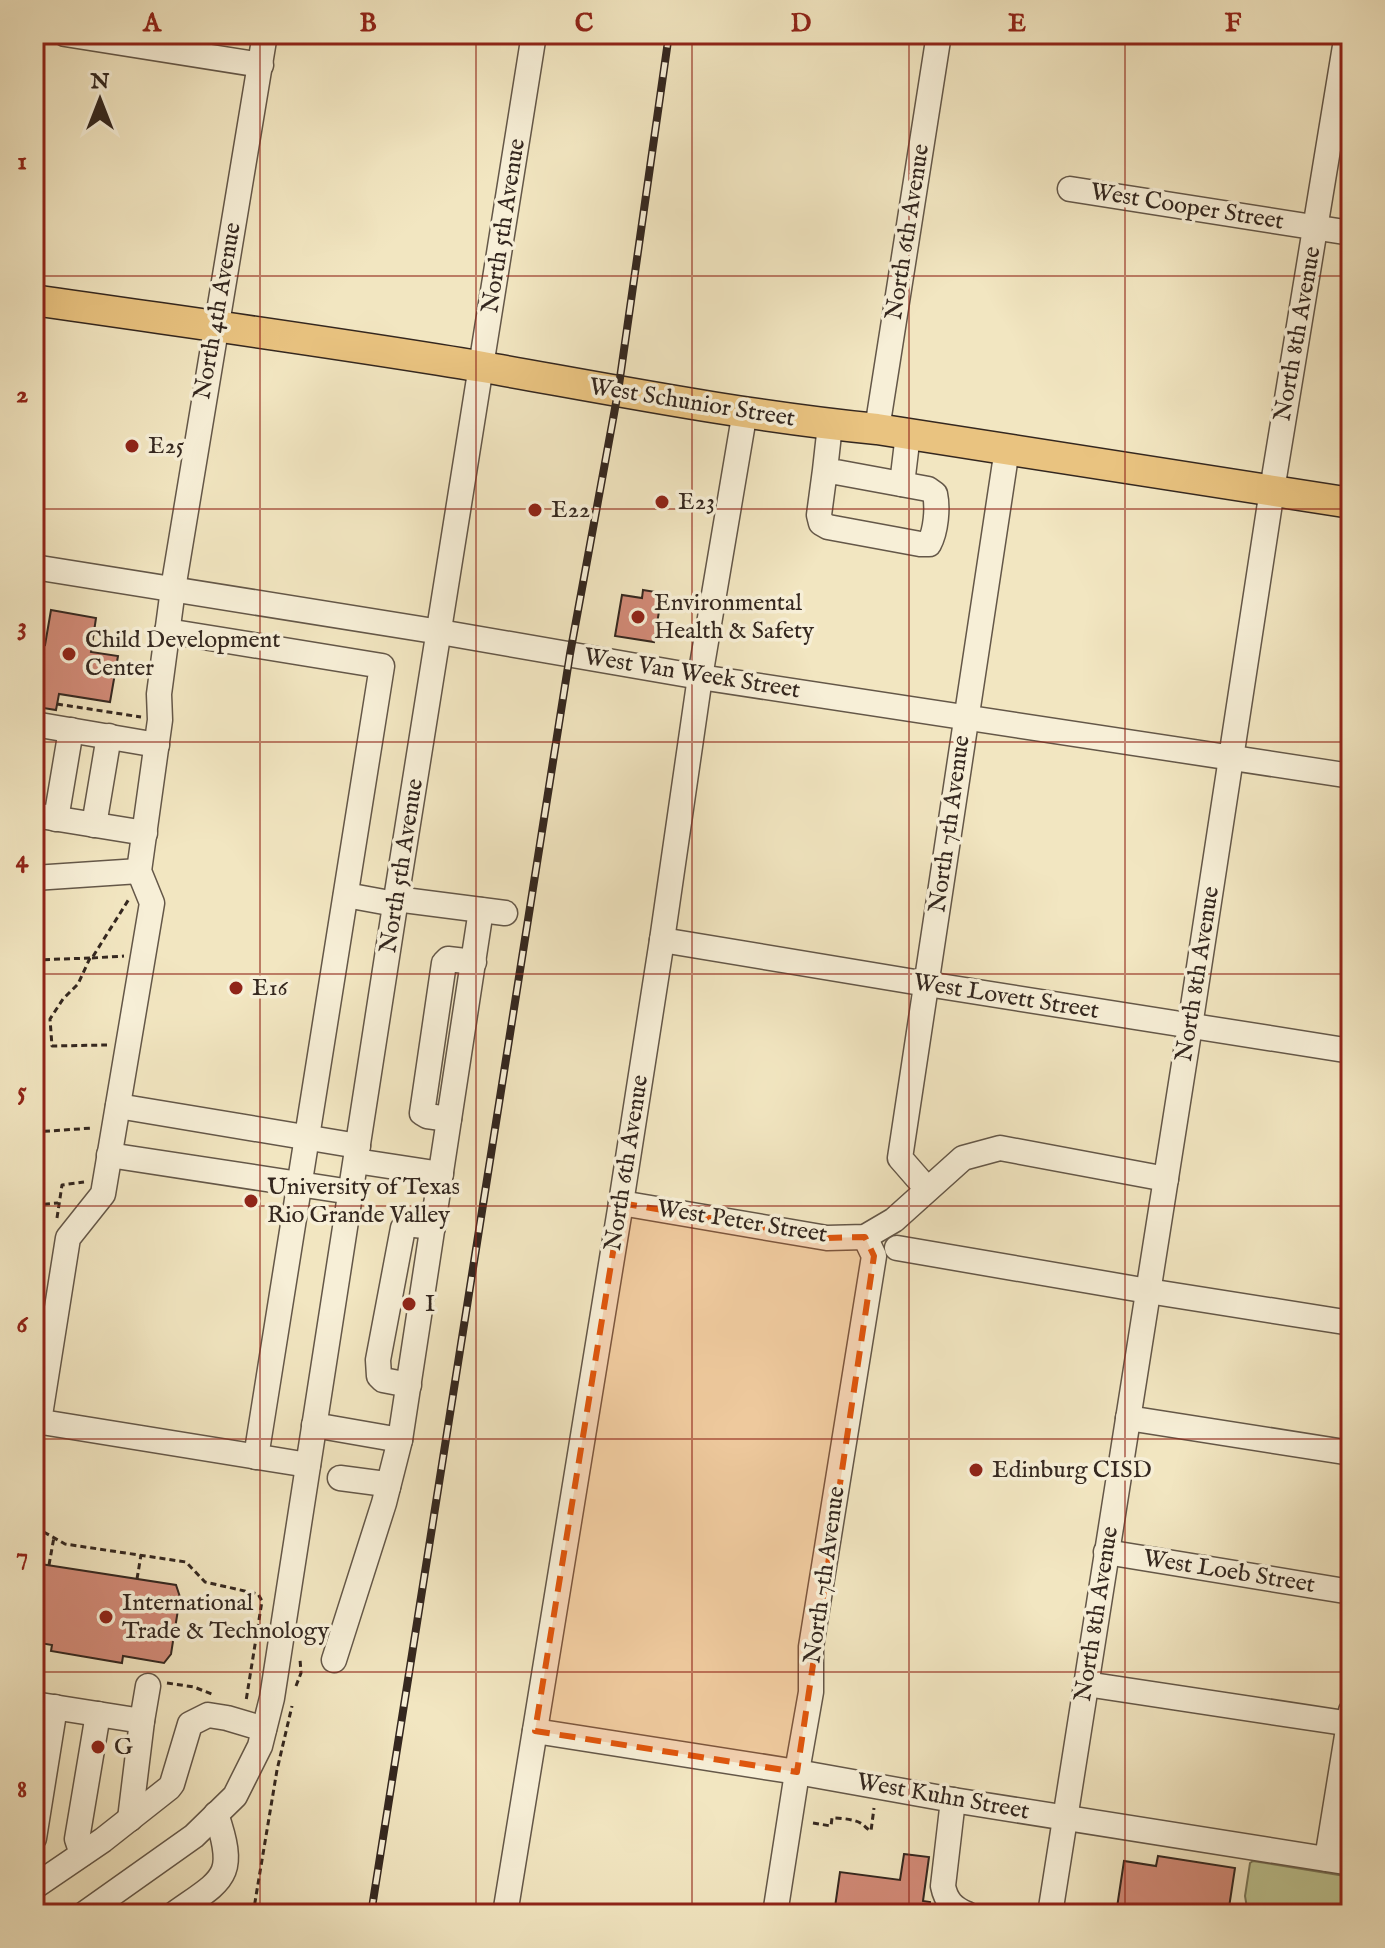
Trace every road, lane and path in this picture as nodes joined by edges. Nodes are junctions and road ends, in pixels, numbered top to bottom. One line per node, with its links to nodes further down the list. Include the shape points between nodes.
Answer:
1 (65, 34): 6 (street)
2 (265, 34): 6 (street, North 4th Avenue)
3 (534, 34): 12 (street, North 5th Avenue)
4 (939, 34): 15 (street, North 6th Avenue)
5 (1347, 34): 8 (street, North 8th Avenue)
6 (261, 65): 11 (street, North 4th Avenue)
7 (1070, 189): 8 (street, West Cooper Street)
8 (1316, 227): 9 (street, West Cooper Street); 20 (street, North 8th Avenue)
9 (1351, 233)
10 (34, 300): 11 (main road, West Schunior Street)
11 (215, 326): 12 (main road, West Schunior Street); 23 (street, North 4th Avenue)
12 (482, 367): 13 (main road, West Schunior Street); 25 (street, North 5th Avenue)
13 (745, 411): 14 (main road, West Schunior Street); 26 (street, North 6th Avenue)
14 (830, 425): 15 (main road, West Schunior Street); 18 (street)
15 (877, 429): 16 (main road, West Schunior Street)
16 (908, 434): 17 (main road, West Schunior Street); 19 (street)
17 (1007, 449): 20 (main road, West Schunior Street); 29 (street, North 7th Avenue)
18 (825, 470): 19 (street); 19 (street, via 821,523 929,544 935,494)
19 (902, 484)
20 (1272, 490): 21 (main road, West Schunior Street); 34 (street, North 8th Avenue)
21 (1351, 503)
22 (34, 567): 23 (street, West Van Week Street)
23 (173, 589): 24 (street, North 4th Avenue); 25 (street, West Van Week Street)
24 (167, 631): 33 (street, North 4th Avenue); 42 (street, via 382,666)
25 (440, 632): 26 (street, West Van Week Street); 44 (street, North 5th Avenue)
26 (700, 677): 29 (street, West Van Week Street); 46 (street, North 6th Avenue)
27 (57, 704): 30 (path)
28 (35, 708): 31 (street)
29 (965, 716): 34 (street, West Van Week Street); 50 (street, North 7th Avenue)
30 (141, 717)
31 (71, 730): 32 (street); 36 (street)
32 (109, 736): 33 (street); 37 (street)
33 (157, 745): 38 (street, North 4th Avenue)
34 (1232, 758): 35 (street, West Van Week Street); 51 (street, North 8th Avenue)
35 (1351, 776)
36 (45, 817): 37 (street)
37 (94, 825): 38 (street)
38 (145, 833): 39 (street, North 4th Avenue)
39 (139, 871): 40 (street); 54 (street, via 152,903)
40 (34, 878)
41 (125, 894): 43 (path)
42 (346, 895): 44 (street); 57 (street)
43 (129, 899): 45 (path); 48 (path)
44 (396, 901): 58 (street, North 5th Avenue); 60 (street, via 493,911 474,962)
45 (133, 907)
46 (662, 940): 50 (street, West Lovett Street); 66 (street, North 6th Avenue)
47 (129, 956): 48 (path)
48 (91, 958): 49 (path); 52 (path, via 50,1019 52,1046)
49 (34, 960)
50 (927, 984): 51 (street, West Lovett Street); 63 (street, North 7th Avenue, via 900,1158)
51 (1190, 1026): 53 (street, West Lovett Street); 61 (street, North 8th Avenue)
52 (115, 1045)
53 (1351, 1051)
54 (118, 1106): 57 (street); 59 (street)
55 (101, 1128): 56 (path)
56 (34, 1132)
57 (307, 1138): 58 (street); 62 (street)
58 (357, 1153): 60 (street); 64 (street, North 5th Avenue)
59 (109, 1155): 62 (street); 78 (street, via 103,1194 68,1238 41,1418)
60 (441, 1174): 68 (street)
61 (1166, 1179): 63 (street, via 1000,1148 963,1158); 71 (street, North 8th Avenue)
62 (300, 1184): 64 (street); 78 (street)
63 (927, 1189): 69 (street, via 894,1220)
64 (351, 1192): 75 (street, North 5th Avenue)
65 (59, 1203): 67 (path)
66 (621, 1203): 69 (street, West Peter Street, via 827,1238); 102 (street, North 6th Avenue)
67 (34, 1205)
68 (433, 1227): 73 (street); 73 (street, via 403,1228 378,1360 383,1380)
69 (865, 1237): 103 (street, North 7th Avenue, via 874,1256 811,1647 811,1692)
70 (897, 1248): 71 (street)
71 (1148, 1291): 72 (street); 74 (street, North 8th Avenue)
72 (1351, 1323)
73 (409, 1385): 76 (street)
74 (1128, 1418): 77 (street); 84 (street, North 8th Avenue)
75 (314, 1425): 76 (street); 79 (street, North 5th Avenue)
76 (400, 1440): 81 (street)
77 (1351, 1453)
78 (256, 1457): 79 (street)
79 (308, 1465): 95 (street, North 5th Avenue)
80 (340, 1478): 81 (street)
81 (388, 1487): 90 (street)
82 (34, 1530): 83 (path)
83 (54, 1537): 85 (path, via 65,1544); 86 (path)
84 (1106, 1552): 88 (street, West Loeb Street); 92 (street, North 8th Avenue)
85 (141, 1555): 87 (path); 96 (path, via 186,1562 205,1582 258,1594 262,1601)
86 (49, 1565)
87 (137, 1579)
88 (1351, 1592)
89 (299, 1653): 93 (path)
90 (334, 1660)
91 (152, 1683): 94 (path, via 194,1687); 100 (street)
92 (1086, 1684): 99 (street); 107 (street, North 8th Avenue)
93 (296, 1685)
94 (220, 1698)
95 (283, 1699): 101 (street, North 5th Avenue); 116 (path)
96 (246, 1702)
97 (44, 1705): 98 (street); 110 (street)
98 (98, 1714): 100 (street); 111 (street, via 77,1839)
99 (1350, 1720): 112 (street)
100 (142, 1721): 108 (street)
101 (264, 1729): 106 (street, North 5th Avenue, via 235,1796); 108 (street, via 208,1715 190,1724 172,1784)
102 (535, 1731): 103 (street, West Kuhn Street); 117 (street, North 6th Avenue)
103 (797, 1772): 104 (street, West Kuhn Street); 118 (street, North 7th Avenue)
104 (953, 1800): 107 (street, West Kuhn Street); 119 (street, via 943,1886 953,1906)
105 (875, 1804): 109 (path, via 871,1831 841,1818 832,1818 831,1826)
106 (216, 1814): 114 (street, North 5th Avenue, via 194,1836); 115 (street, via 226,1854 220,1881)
107 (1066, 1818): 112 (street, West Kuhn Street); 120 (street, North 8th Avenue)
108 (130, 1819): 111 (street)
109 (813, 1823)
110 (34, 1838)
111 (82, 1854): 113 (street)
112 (1339, 1861)
113 (34, 1887)
114 (84, 1914)
115 (174, 1914)
116 (253, 1914)
117 (505, 1914)
118 (775, 1914)
119 (967, 1914)
120 (1050, 1914)

